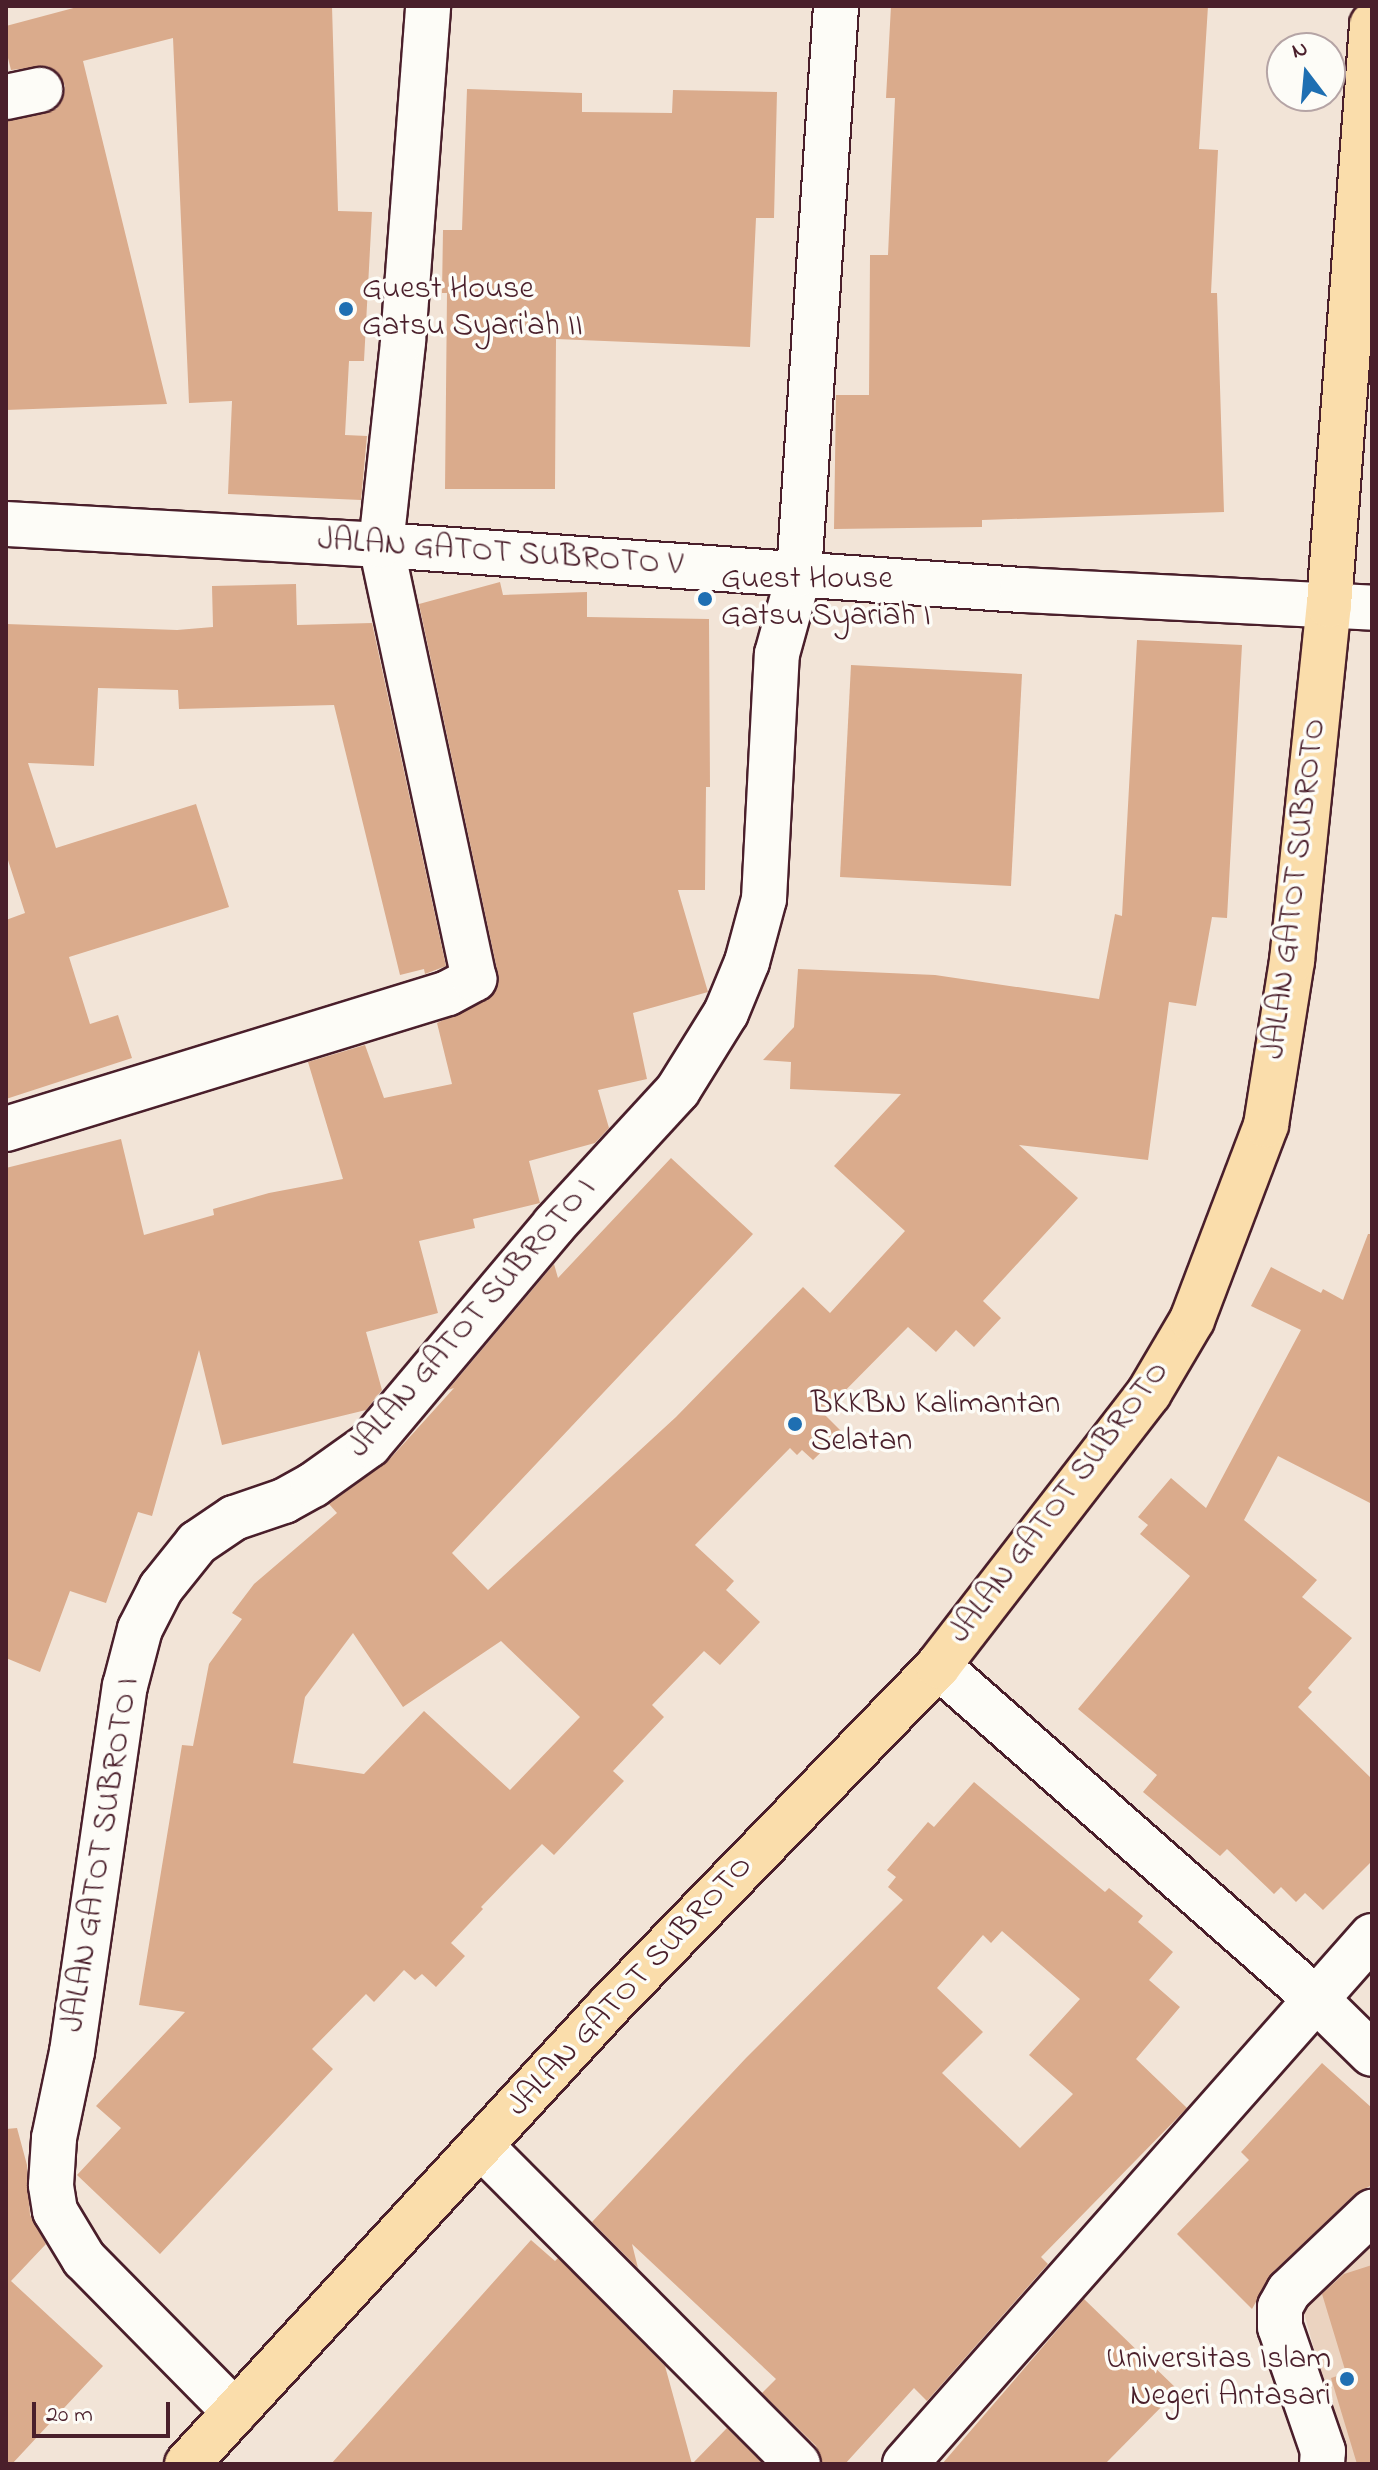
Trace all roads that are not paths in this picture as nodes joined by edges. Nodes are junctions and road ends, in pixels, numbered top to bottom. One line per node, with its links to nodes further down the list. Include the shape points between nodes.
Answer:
1 (428, 6): 5 (street, via 403,341)
2 (836, 6): 6 (street, JALAN GATOT SUBROTO I)
3 (1372, 25): 7 (main road, JALAN GATOT SUBROTO)
4 (6, 524): 5 (street, JALAN GATOT SUBROTO V)
5 (381, 545): 6 (street, JALAN GATOT SUBROTO V); 9 (street, via 474,979 448,993)
6 (799, 574): 7 (street, JALAN GATOT SUBROTO V); 16 (street, JALAN GATOT SUBROTO I, via 777,654 764,899 726,1013 686,1077 369,1445 313,1485 234,1518 197,1543 161,1588 140,1629 125,1686 51,2185 55,2211 84,2259)
7 (1329, 605): 8 (street, JALAN GATOT SUBROTO V); 10 (main road, JALAN GATOT SUBROTO, via 1292,961 1266,1125 1225,1240 1192,1320 1149,1393)
8 (1372, 608)
9 (6, 1129)
10 (938, 1666): 12 (street); 14 (main road, JALAN GATOT SUBROTO)
11 (1372, 1936): 12 (street)
12 (1316, 1999): 13 (street); 19 (street)
13 (1372, 2054)
14 (481, 2146): 16 (main road, JALAN GATOT SUBROTO); 18 (street)
15 (1372, 2212): 20 (street, via 1289,2291 1280,2307 1280,2327 1323,2451)
16 (235, 2412): 17 (main road, JALAN GATOT SUBROTO)
17 (187, 2464)
18 (798, 2464)
19 (905, 2464)
20 (1322, 2464)

